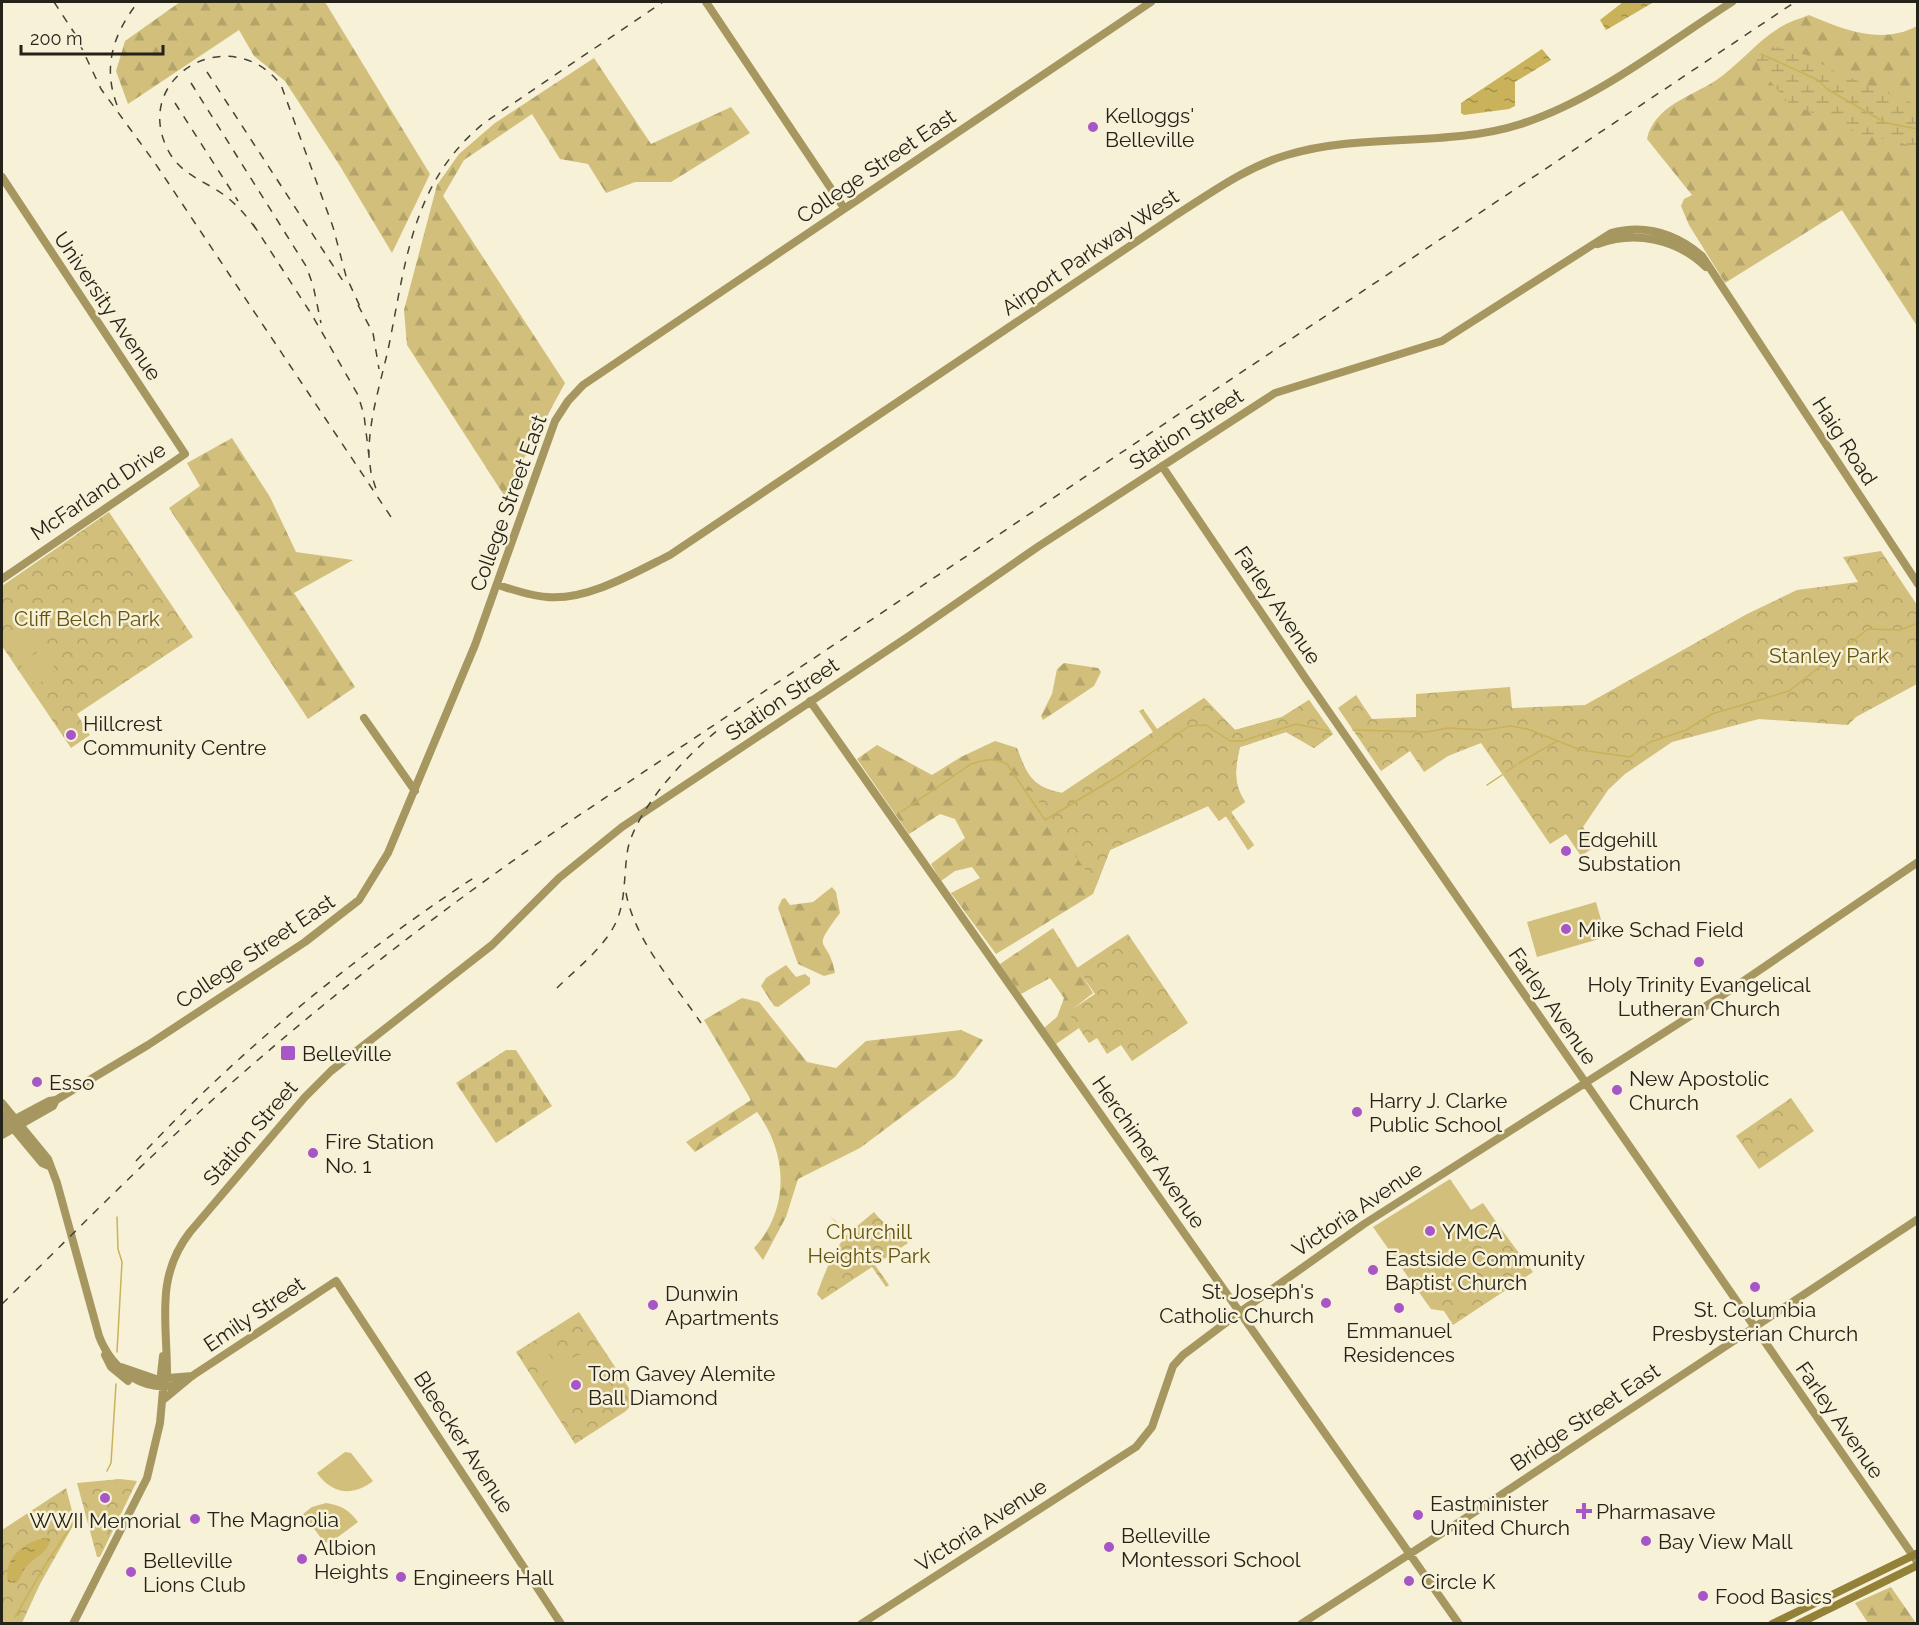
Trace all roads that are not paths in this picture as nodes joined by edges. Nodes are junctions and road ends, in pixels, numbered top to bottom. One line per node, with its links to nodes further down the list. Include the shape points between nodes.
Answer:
1 (706, 2): 5 (street)
2 (1151, 2): 5 (street, College Street East)
3 (1732, 2): 11 (street, Airport Parkway West, via 1584,96 1519,125 1328,147 1270,160 1176,215 670,555 624,578 569,596 549,598)
4 (2, 177): 7 (street, University Avenue)
5 (844, 208): 11 (street, College Street East, via 602,371 568,401 555,421)
6 (1743, 317): 8 (street, Station Street, via 1691,246 1656,231 1625,229 1582,250 1442,341 1275,393); 10 (street, Haig Road)
7 (185, 454): 9 (street, McFarland Drive)
8 (1162, 466): 12 (street, Station Street); 16 (street, Farley Avenue)
9 (2, 579)
10 (1917, 584)
11 (498, 585): 14 (street, College Street East)
12 (810, 701): 23 (street, Herchimer Avenue); 27 (street, Station Street, via 589,851 492,945 317,1084 179,1245 166,1282)
13 (364, 718): 14 (street)
14 (415, 791): 19 (street, College Street East, via 382,863 347,912 148,1045 56,1100 53,1106)
15 (1917, 862): 16 (street, Victoria Avenue, via 1720,997)
16 (1584, 1084): 23 (street, Victoria Avenue, via 1364,1224); 24 (street, Farley Avenue)
17 (2, 1103): 19 (street)
18 (2, 1115): 19 (street)
19 (12, 1124): 20 (street, College Street East); 25 (street, via 49,1166 57,1183)
20 (2, 1135)
21 (1917, 1219): 24 (street, Bridge Street East)
22 (336, 1281): 26 (street, Emily Street); 33 (street, Bleecker Avenue)
23 (1240, 1312): 30 (street, Herchimer Avenue); 34 (street, Victoria Avenue, via 1173,1366 1152,1426 1136,1447)
24 (1753, 1328): 30 (street, Bridge Street East); 31 (street, Farley Avenue)
25 (99, 1336): 27 (street, via 107,1353 134,1379); 29 (street, via 106,1359 118,1375)
26 (192, 1376): 27 (street, Emily Street); 28 (street, Emily Street)
27 (164, 1383): 28 (street); 29 (street, Station Street)
28 (186, 1383): 29 (street, Emily Street)
29 (163, 1398): 32 (street, Station Street, via 145,1484)
30 (1410, 1553): 35 (street, Bridge Street East); 36 (street, Herchimer Avenue)
31 (1916, 1559): 37 (main road); 38 (main road)
32 (73, 1623)
33 (561, 1623)
34 (861, 1623)
35 (1301, 1623)
36 (1459, 1623)
37 (1772, 1623)
38 (1798, 1623)

